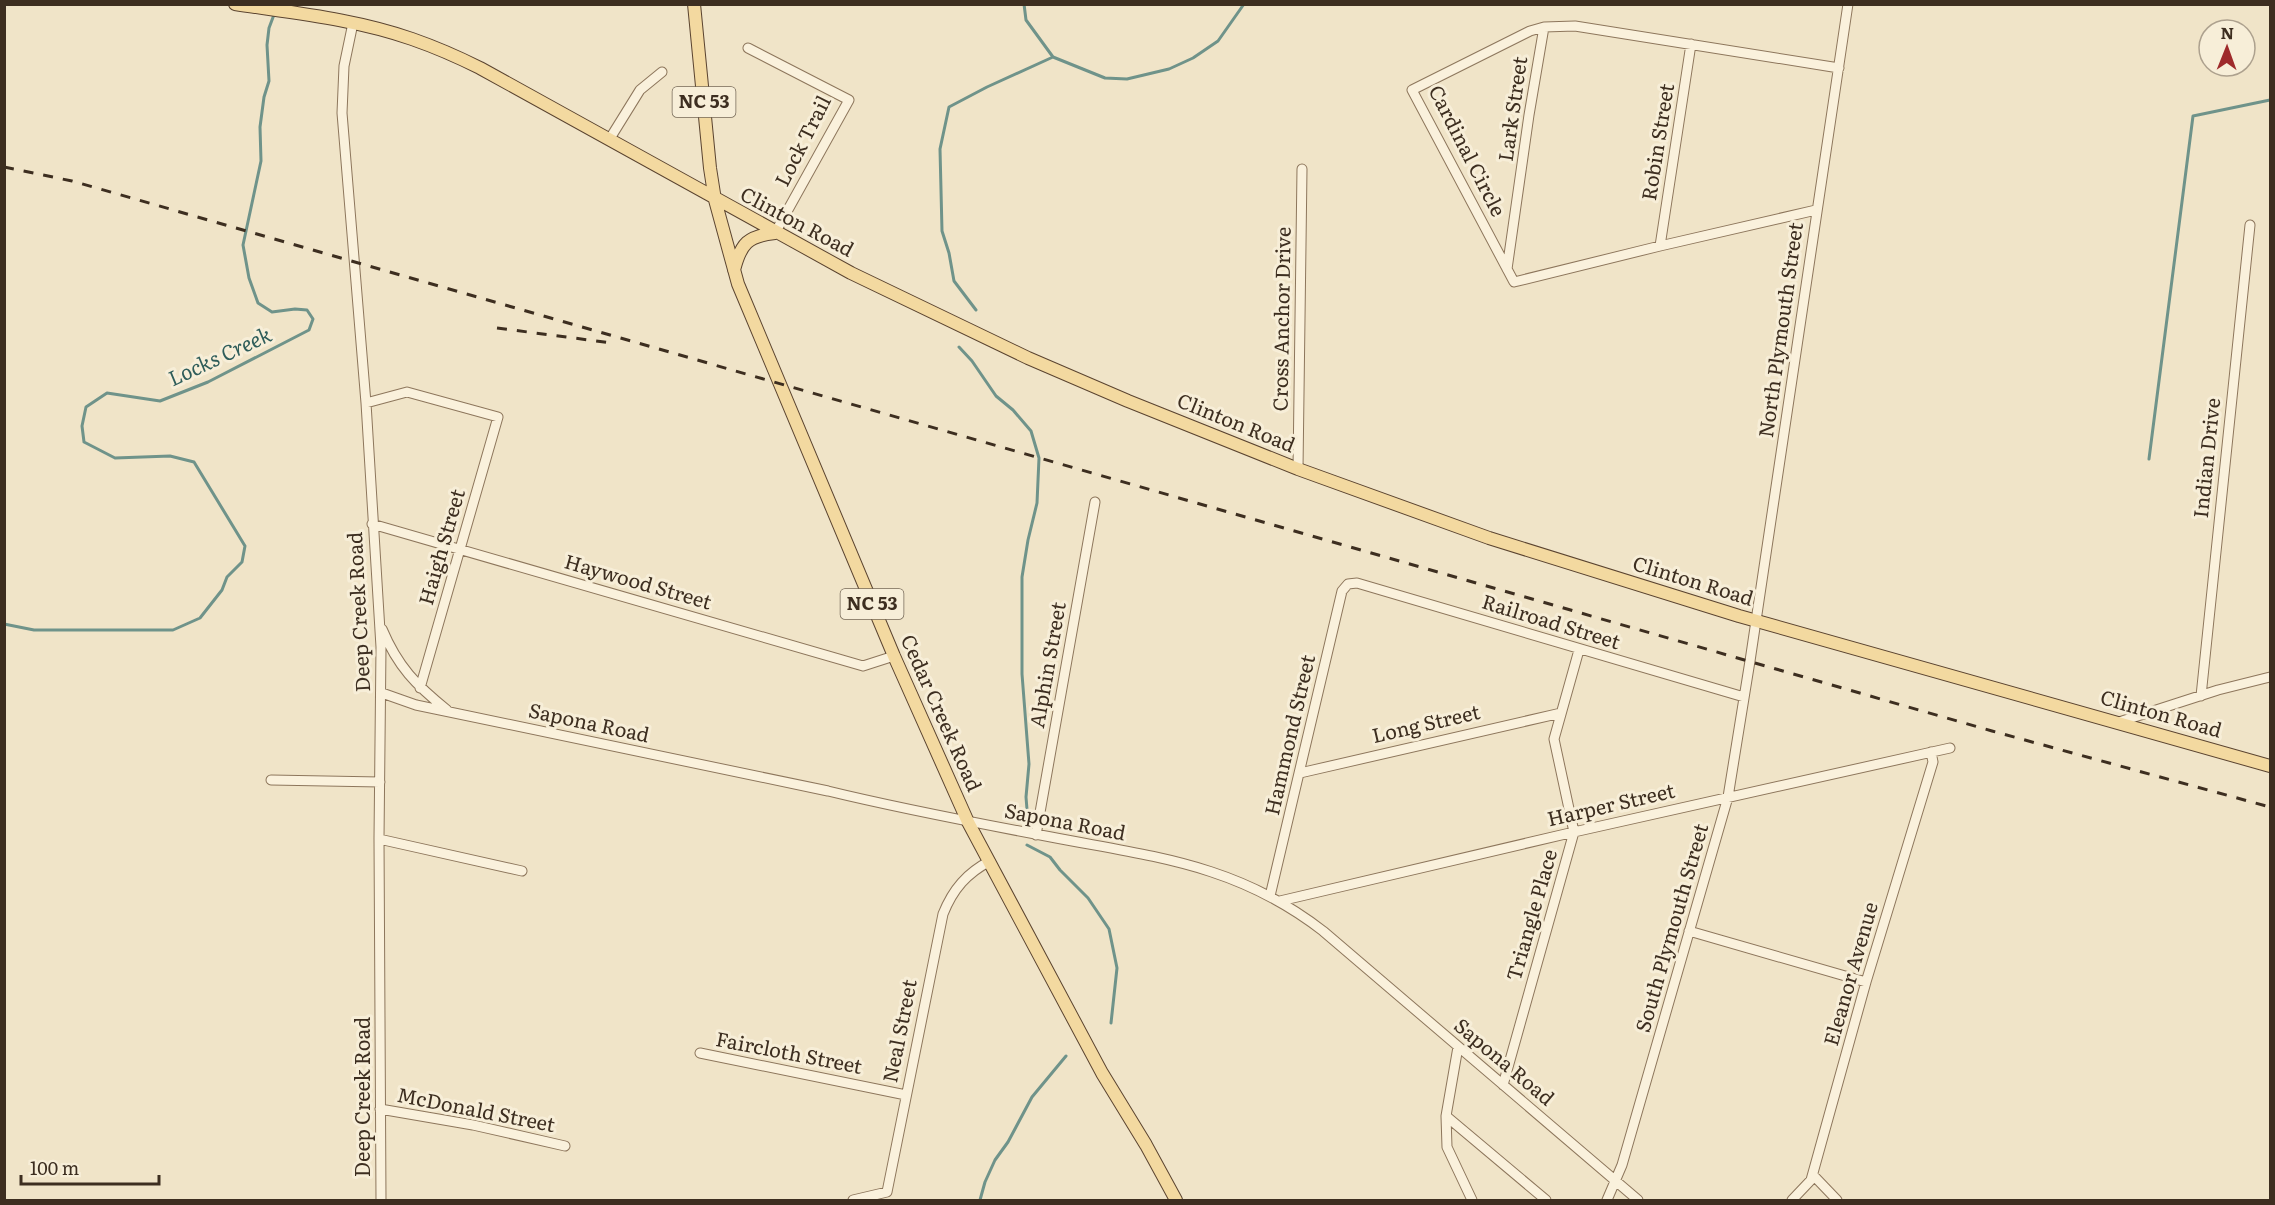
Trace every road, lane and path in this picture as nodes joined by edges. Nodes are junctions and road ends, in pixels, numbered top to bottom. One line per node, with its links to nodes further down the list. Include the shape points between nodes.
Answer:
1 (235, 4): 4 (main road, Clinton Road)
2 (694, 4): 12 (main road, Cedar Creek Road / NC 53)
3 (1848, 4): 8 (street, North Plymouth Street)
4 (353, 23): 10 (main road, Clinton Road, via 411,38 459,58); 19 (street, Deep Creek Road, via 344,66 342,113)
5 (1544, 27): 6 (street, Cardinal Circle, via 1575,26); 17 (street, Lark Street); 17 (street, Cardinal Circle, via 1412,90)
6 (1691, 44): 8 (street, Cardinal Circle); 16 (street, Robin Street)
7 (748, 48): 15 (street, Lock Trail, via 849,100)
8 (1839, 68): 13 (street, North Plymouth Street)
9 (662, 72): 10 (street, via 640,90)
10 (609, 140): 12 (main road, Clinton Road)
11 (1302, 169): 20 (street, Cross Anchor Drive)
12 (715, 200): 15 (main road, Clinton Road); 18 (main road, Cedar Creek Road / NC 53)
13 (1816, 210): 16 (street); 26 (street, North Plymouth Street)
14 (2250, 225): 33 (street, Indian Drive)
15 (775, 232): 18 (main road, via 757,235 745,243); 20 (main road, Clinton Road, via 1028,358)
16 (1660, 246): 17 (street, via 1514,282)
17 (1507, 269)
18 (734, 271): 28 (main road, Cedar Creek Road / NC 53)
19 (366, 403): 22 (street, Deep Creek Road); 23 (street, Haigh Street, via 407,392 498,417)
20 (1298, 469): 26 (main road, Clinton Road, via 1489,538)
21 (1095, 502): 47 (street, Alphin Street)
22 (372, 524): 23 (street, Haywood Street); 25 (street, Deep Creek Road)
23 (461, 548): 28 (street, Haywood Street, via 864,666); 31 (street, Haigh Street)
24 (1348, 584): 27 (street, Railroad Street, via 1357,583); 41 (street, Hammond Street, via 1342,591)
25 (380, 621): 31 (street, via 402,668); 32 (street, Deep Creek Road)
26 (1756, 621): 29 (street, North Plymouth Street); 37 (main road, Clinton Road)
27 (1579, 650): 34 (street, Railroad Street); 36 (street, Triangle Place)
28 (894, 656): 45 (main road, Cedar Creek Road / NC 53)
29 (1750, 661): 34 (street, South Plymouth Street)
30 (2271, 677): 33 (street)
31 (420, 688): 35 (street)
32 (382, 693): 35 (street, Sapona Road); 43 (street, Deep Creek Road)
33 (2201, 696): 37 (street)
34 (1744, 697): 44 (street, South Plymouth Street)
35 (449, 712): 45 (street, Sapona Road)
36 (1561, 712): 41 (street, Long Street); 46 (street, Triangle Place, via 1554,739)
37 (2119, 722): 40 (main road, Clinton Road)
38 (1950, 748): 39 (street, Harper Street)
39 (1931, 752): 44 (street, Harper Street); 54 (street, Eleanor Avenue, via 1933,762)
40 (2271, 766)
41 (1300, 773): 51 (street, Hammond Street)
42 (271, 780): 43 (street)
43 (380, 782): 48 (street, Deep Creek Road)
44 (1728, 797): 46 (street, Harper Street); 53 (street, South Plymouth Street)
45 (968, 822): 47 (street, Sapona Road); 49 (main road, Cedar Creek Road / NC 53)
46 (1574, 832): 52 (street, Harper Street); 57 (street, Triangle Place)
47 (1036, 835): 51 (street, Sapona Road, via 1185,863)
48 (379, 839): 50 (street); 59 (street, Deep Creek Road)
49 (990, 861): 58 (street, Neal Street, via 958,885 943,914); 66 (main road, Cedar Creek Road / NC 53, via 1102,1073)
50 (522, 871)
51 (1270, 896): 52 (street, Sapona Road)
52 (1280, 901): 55 (street, Sapona Road, via 1323,931)
53 (1689, 931): 54 (street); 63 (street, South Plymouth Street)
54 (1866, 982): 62 (street, Eleanor Avenue)
55 (1458, 1047): 57 (street, Sapona Road); 60 (street)
56 (700, 1053): 58 (street, Faircloth Street)
57 (1503, 1085): 63 (street, Sapona Road)
58 (906, 1095): 65 (street, Neal Street, via 887,1192)
59 (380, 1109): 61 (street, McDonald Street); 64 (street, Deep Creek Road)
60 (1446, 1116): 67 (street, via 1447,1147); 68 (street)
61 (565, 1146)
62 (1813, 1175): 71 (street, Eleanor Avenue); 72 (street)
63 (1616, 1181): 69 (street, South Plymouth Street); 70 (street, Sapona Road)
64 (381, 1200)
65 (853, 1200)
66 (1176, 1200)
67 (1472, 1200)
68 (1546, 1200)
69 (1607, 1200)
70 (1638, 1200)
71 (1792, 1200)
72 (1837, 1200)

